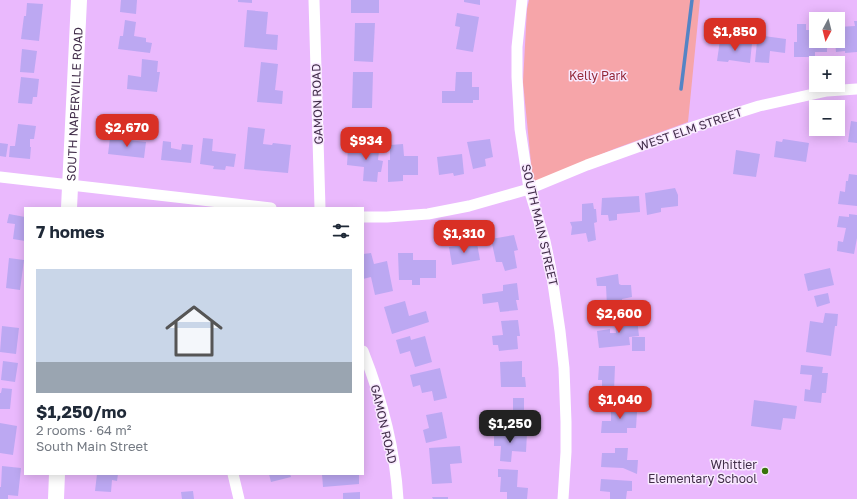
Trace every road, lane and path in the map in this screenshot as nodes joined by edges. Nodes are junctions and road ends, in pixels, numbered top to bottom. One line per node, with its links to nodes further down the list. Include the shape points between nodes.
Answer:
1 (79, 0): 6 (main road, SOUTH NAPERVILLE ROAD)
2 (314, 0): 10 (street, GAMON ROAD)
3 (522, 0): 7 (street, SOUTH MAIN STREET, via 516,76 520,129)
4 (857, 89): 7 (street, WEST ELM STREET, via 827,91 752,108 689,128)
5 (0, 177): 6 (street)
6 (70, 186): 8 (main road, SOUTH NAPERVILLE ROAD); 9 (street)
7 (529, 189): 11 (street, WEST ELM STREET, via 447,210 407,216); 18 (street, SOUTH MAIN STREET, via 545,241 560,331 566,422)
8 (69, 207)
9 (262, 207)
10 (320, 207)
11 (364, 216)
12 (364, 354): 17 (street, GAMON ROAD, via 382,404 389,433)
13 (57, 475): 15 (main road)
14 (233, 475): 16 (street)
15 (56, 499)
16 (239, 499)
17 (398, 499)
18 (563, 499)

